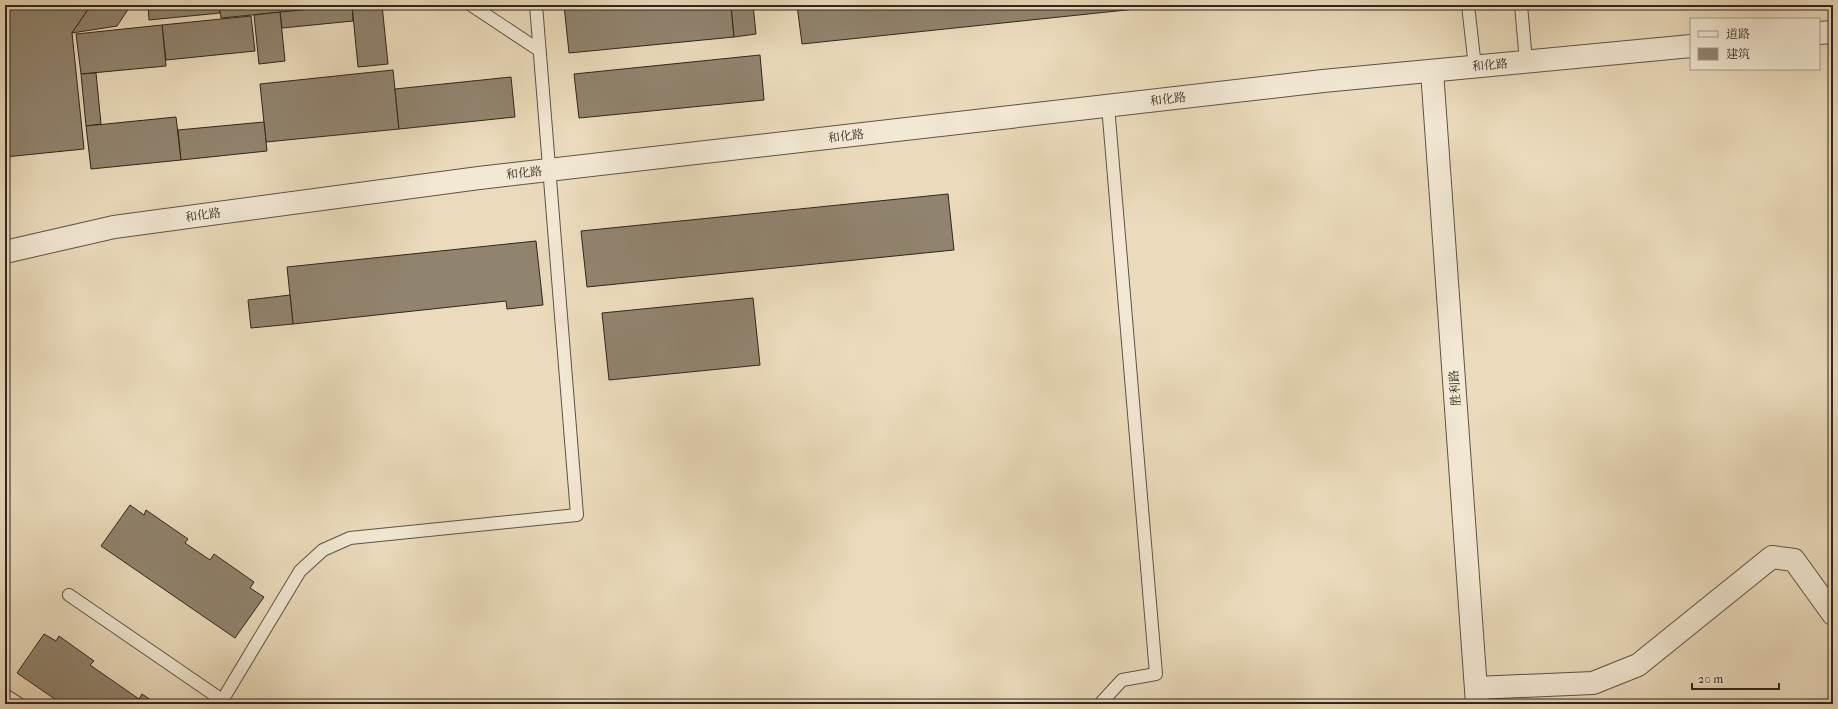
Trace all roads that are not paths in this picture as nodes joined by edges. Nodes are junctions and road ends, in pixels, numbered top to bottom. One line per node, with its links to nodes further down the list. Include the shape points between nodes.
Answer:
1 (471, 5): 8 (lane)
2 (536, 5): 8 (lane)
3 (1468, 5): 10 (lane)
4 (1521, 5): 9 (lane)
5 (1833, 32): 6 (street)
6 (1820, 33)
7 (1690, 46): 9 (street, 和化路)
8 (539, 50): 13 (lane)
9 (1526, 62): 10 (street, 和化路)
10 (1476, 66): 11 (street, 和化路)
11 (1432, 71): 12 (street, 和化路); 18 (street, 胜利路)
12 (1108, 106): 13 (street, 和化路); 21 (lane, via 1156,674 1122,680)
13 (548, 170): 14 (street, 和化路, via 114,227); 19 (lane, via 577,516 350,538 323,550 300,572)
14 (5, 252)
15 (69, 596): 19 (lane)
16 (1833, 614): 18 (street, via 1794,560 1772,557 1638,665 1593,683)
17 (5, 695): 20 (lane)
18 (1477, 696)
19 (221, 702)
20 (19, 704)
21 (1100, 704)

